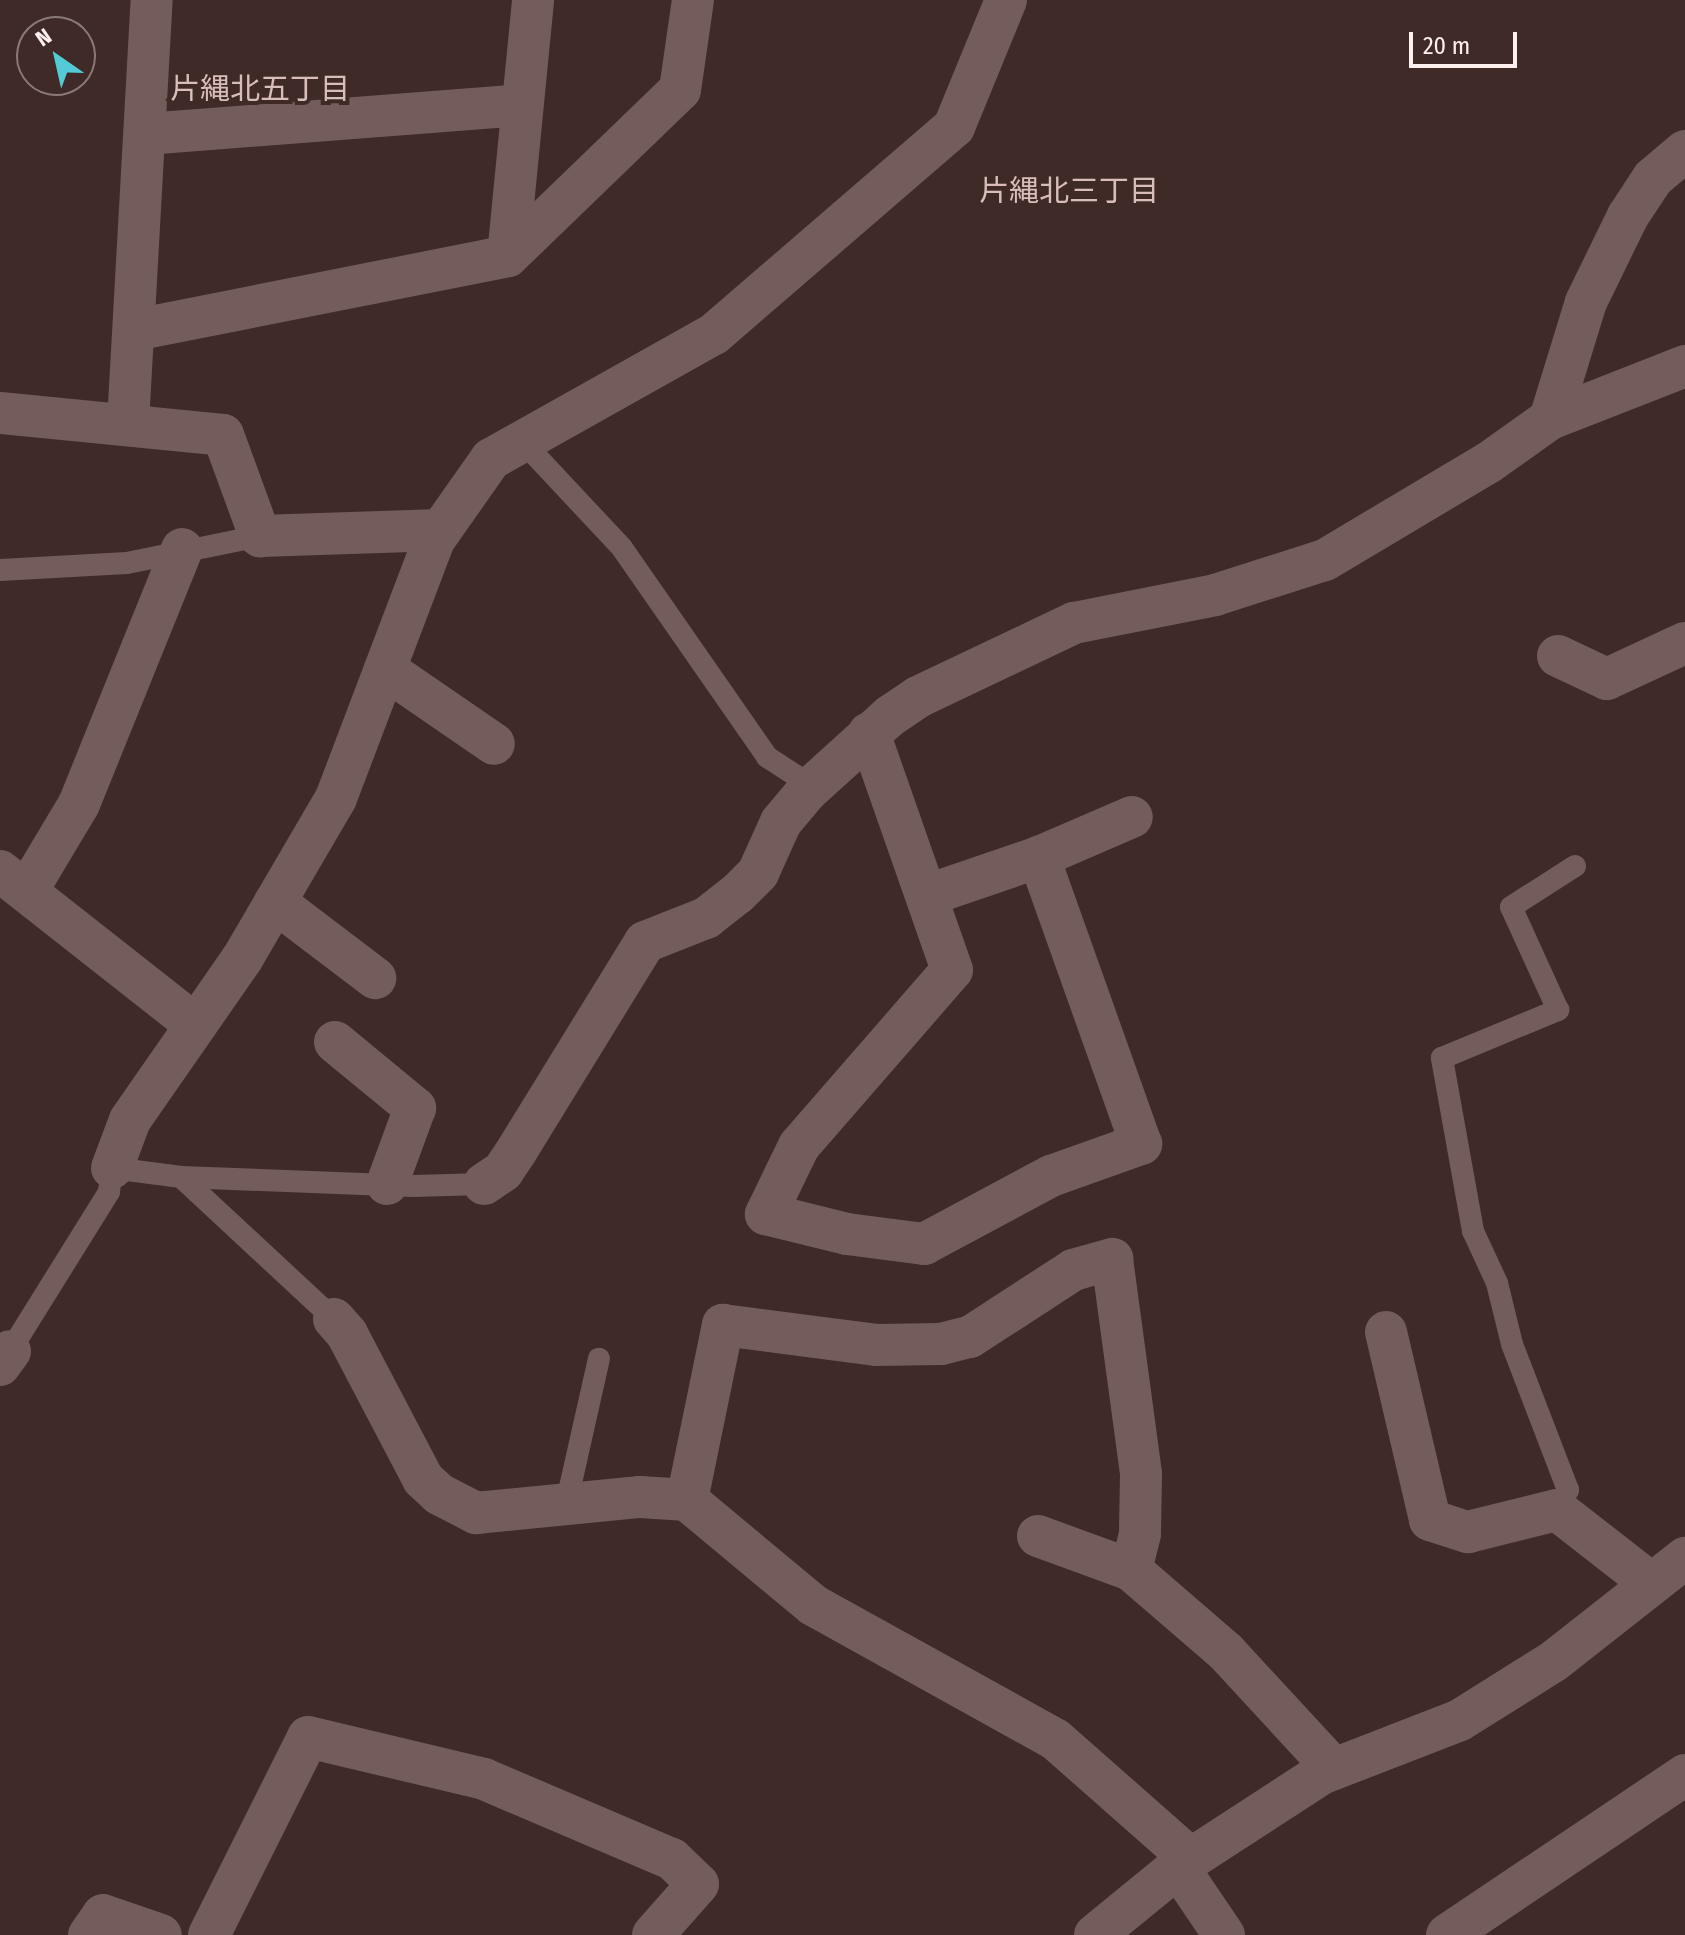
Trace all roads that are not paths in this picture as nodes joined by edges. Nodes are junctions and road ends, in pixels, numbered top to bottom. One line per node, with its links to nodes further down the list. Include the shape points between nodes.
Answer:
1 (152, 0): 6 (street)
2 (533, 0): 5 (street)
3 (693, 0): 8 (street, via 680,90)
4 (1006, 0): 14 (street, via 954,127 714,334)
5 (522, 105): 6 (street); 8 (street)
6 (146, 134): 9 (street)
7 (1685, 151): 12 (street, via 1653,178 1628,216 1586,302)
8 (508, 256): 9 (street)
9 (135, 330): 13 (street)
10 (1685, 366): 12 (street)
11 (0, 413): 13 (street)
12 (1550, 419): 22 (street, via 1488,463 1325,560 1215,595 1074,623 918,697)
13 (128, 423): 16 (street, via 223,435)
14 (522, 441): 15 (street, via 491,459); 24 (lane, via 622,548 767,757)
15 (441, 530): 16 (street); 21 (street)
16 (260, 536): 17 (lane)
17 (182, 549): 18 (lane, via 78,569); 28 (street, via 79,804)
18 (0, 570)
19 (1685, 643): 20 (street, via 1607,679)
20 (1558, 656)
21 (385, 669): 23 (street); 30 (street, via 336,798)
22 (869, 733): 24 (street); 29 (street)
23 (494, 744)
24 (812, 786): 37 (street, via 781,822 758,873 737,894 706,918 645,942 517,1150 503,1171)
25 (1132, 817): 26 (street)
26 (1039, 857): 29 (street); 29 (street, via 1141,1144 1051,1176 924,1244 847,1234 766,1214 799,1146 952,970)
27 (1575, 866): 44 (lane, via 1511,907 1558,1010 1442,1058 1473,1231 1497,1283 1512,1344 1568,1490)
28 (14, 881): 32 (street)
29 (928, 895)
30 (275, 902): 31 (street); 32 (street)
31 (375, 978)
32 (196, 1025): 34 (street, via 130,1120)
33 (335, 1042): 36 (street, via 415,1108)
34 (112, 1168): 35 (lane); 40 (lane, via 109,1192)
35 (181, 1177): 36 (lane); 38 (lane)
36 (387, 1184): 37 (lane)
37 (484, 1184)
38 (334, 1319): 43 (street, via 347,1334 423,1479 439,1494 476,1513)
39 (1386, 1332): 44 (street, via 1430,1520 1468,1532)
40 (5, 1358)
41 (599, 1359): 43 (lane)
42 (687, 1500): 43 (street, via 640,1497); 47 (street, via 723,1325 876,1345 941,1344 970,1337 1073,1270 1112,1259 1141,1474 1140,1534); 51 (street, via 813,1605 1068,1748)
43 (566, 1505)
44 (1557, 1510): 48 (street)
45 (1038, 1536): 47 (street)
46 (1685, 1558): 48 (street)
47 (1131, 1570): 49 (street, via 1226,1652)
48 (1652, 1584): 49 (street, via 1554,1661 1460,1720)
49 (1334, 1769): 51 (street)
50 (1685, 1775): 58 (street)
51 (1184, 1863): 56 (street); 57 (street)
52 (89, 1935): 53 (street, via 103,1915)
53 (161, 1935)
54 (209, 1935): 55 (street, via 308,1737 484,1779 672,1859 698,1884)
55 (653, 1935)
56 (1095, 1935)
57 (1224, 1935)
58 (1447, 1935)

